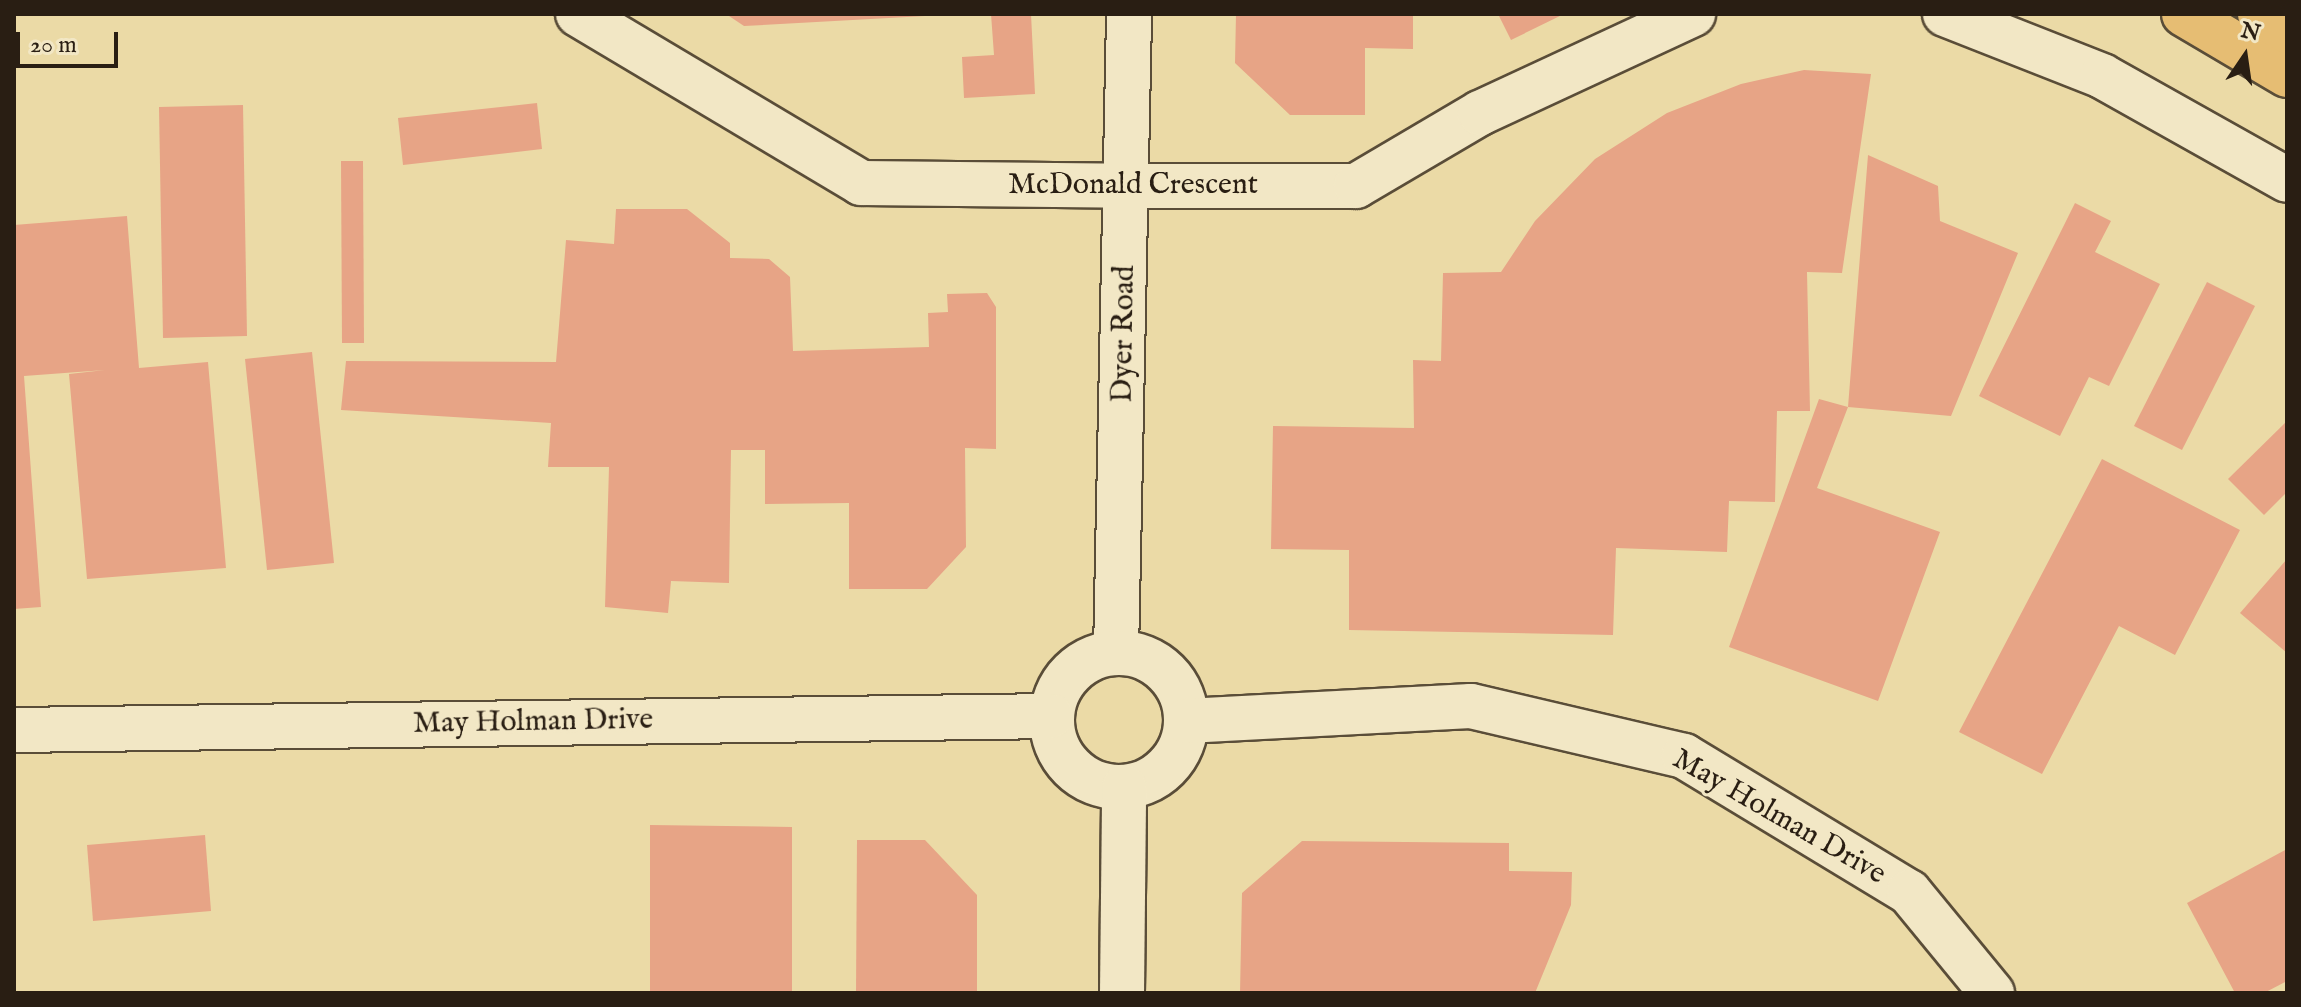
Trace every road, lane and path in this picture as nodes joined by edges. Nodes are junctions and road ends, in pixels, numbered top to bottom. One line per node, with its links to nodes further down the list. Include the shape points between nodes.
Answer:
1 (578, 14): 10 (street, McDonald Crescent, via 861,183)
2 (1129, 14): 10 (street, Dyer Road)
3 (1693, 14): 10 (street, McDonald Crescent, via 1480,113 1356,186)
4 (1945, 14): 9 (street, via 2102,76)
5 (2184, 14): 8 (main road)
6 (2260, 14): 7 (main road)
7 (2287, 31)
8 (2287, 75)
9 (2287, 180)
10 (1127, 186): 11 (street, Dyer Road)
11 (1116, 653): 12 (street, via 1092,658 1072,672 1057,692); 13 (street, via 1138,656 1173,680)
12 (1051, 716): 14 (street, May Holman Drive); 15 (street, via 1054,738 1072,767 1101,785)
13 (1186, 721): 15 (street, via 1182,745 1168,766 1148,781); 17 (street, May Holman Drive, via 1471,706 1684,756 1909,892)
14 (14, 730)
15 (1124, 787): 16 (street)
16 (1122, 993)
17 (1992, 993)

